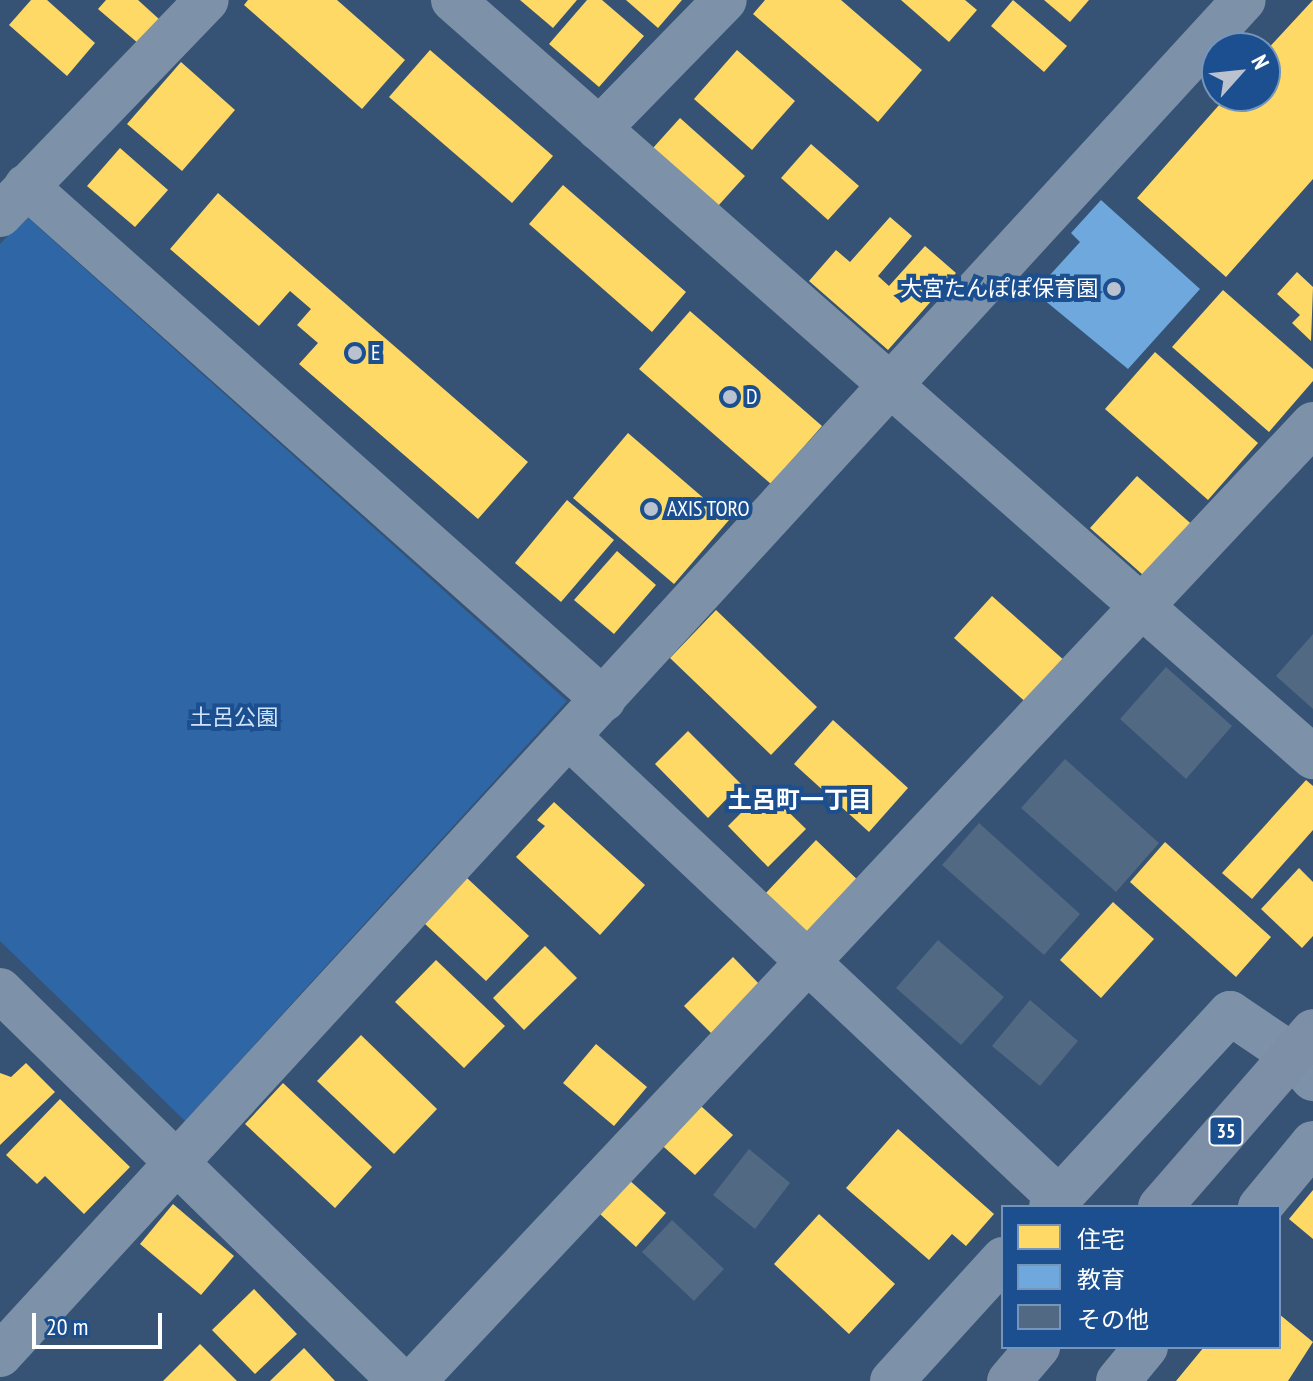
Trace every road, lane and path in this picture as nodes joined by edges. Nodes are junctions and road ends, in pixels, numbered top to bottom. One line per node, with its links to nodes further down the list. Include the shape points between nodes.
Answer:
1 (207, 0): 6 (street)
2 (453, 0): 5 (street)
3 (725, 0): 5 (street)
4 (1244, 0): 7 (street)
5 (599, 129): 7 (street)
6 (13, 200): 10 (street)
7 (889, 384): 9 (street); 10 (street)
8 (1313, 424): 9 (street)
9 (1144, 608): 12 (street); 13 (street)
10 (604, 700): 11 (street)
11 (570, 738): 13 (street); 17 (street)
12 (1313, 757)
13 (804, 962): 18 (street); 26 (street)
14 (0, 990): 17 (street)
15 (1306, 1055): 18 (street, via 1230,1013); 19 (main road, 35)
16 (1313, 1143): 20 (street)
17 (179, 1166): 24 (street); 25 (street)
18 (1055, 1202)
19 (1162, 1205)
20 (1262, 1205)
21 (1001, 1261): 27 (street)
22 (1036, 1349): 28 (main road)
23 (1144, 1349): 29 (street)
24 (0, 1355)
25 (400, 1381)
26 (414, 1381)
27 (892, 1381)
28 (1009, 1381)
29 (1118, 1381)

